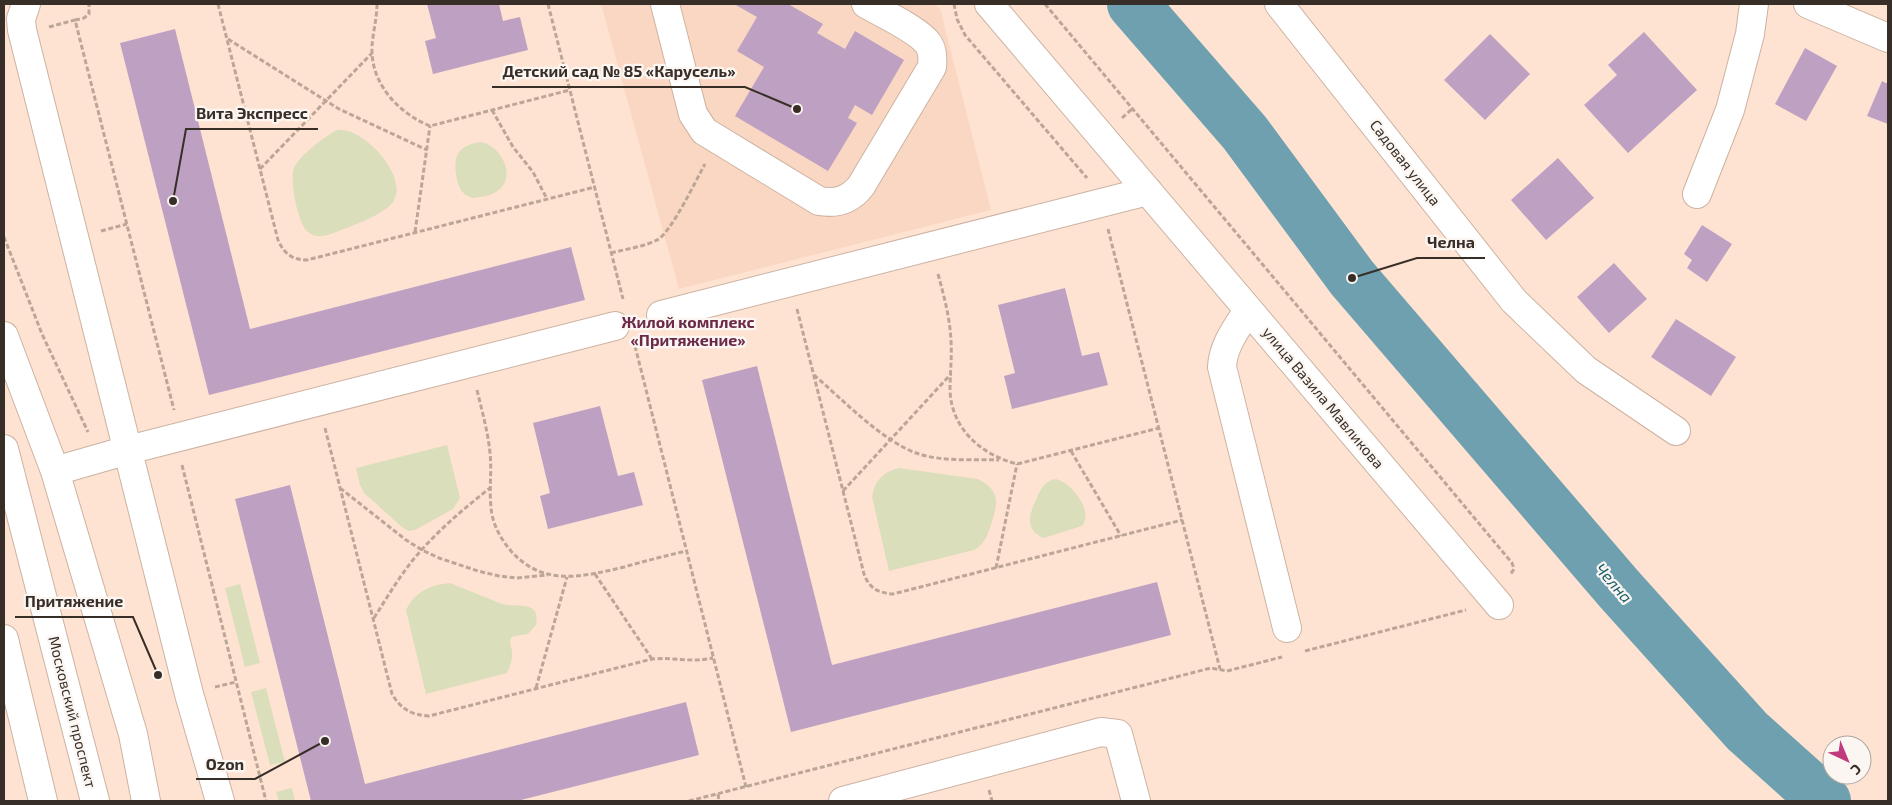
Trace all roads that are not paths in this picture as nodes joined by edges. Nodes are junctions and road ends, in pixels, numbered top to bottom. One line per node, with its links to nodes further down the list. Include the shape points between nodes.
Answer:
1 (26, 4): 17 (street, via 21,19 23,33)
2 (665, 4): 3 (street, via 693,114 704,132 819,201 837,202 854,194 861,186 932,67 932,50 927,41)
3 (866, 4)
4 (989, 4): 9 (street, улица Вазила Мавликова)
5 (1279, 4): 15 (street, Садовая улица, via 1514,301 1586,370)
6 (1754, 4): 10 (street, via 1750,34 1730,110)
7 (1808, 4): 8 (street)
8 (1888, 38)
9 (1148, 191): 11 (street, улица Вазила Мавликова); 12 (street)
10 (1696, 194)
11 (1248, 310): 19 (street, улица Вазила Мавликова); 20 (street, via 1228,343 1222,367)
12 (661, 315)
13 (624, 324): 17 (street)
14 (4, 336): 18 (street)
15 (1676, 432)
16 (4, 449): 23 (street, Московский проспект)
17 (128, 450): 18 (street); 25 (street, via 189,694)
18 (55, 471): 24 (street, via 133,734)
19 (1494, 599)
20 (1287, 628)
21 (4, 639): 22 (street)
22 (43, 801)
23 (95, 801)
24 (146, 801)
25 (220, 801)
26 (843, 801): 27 (street, via 1101,732 1118,734)
27 (1136, 801)

